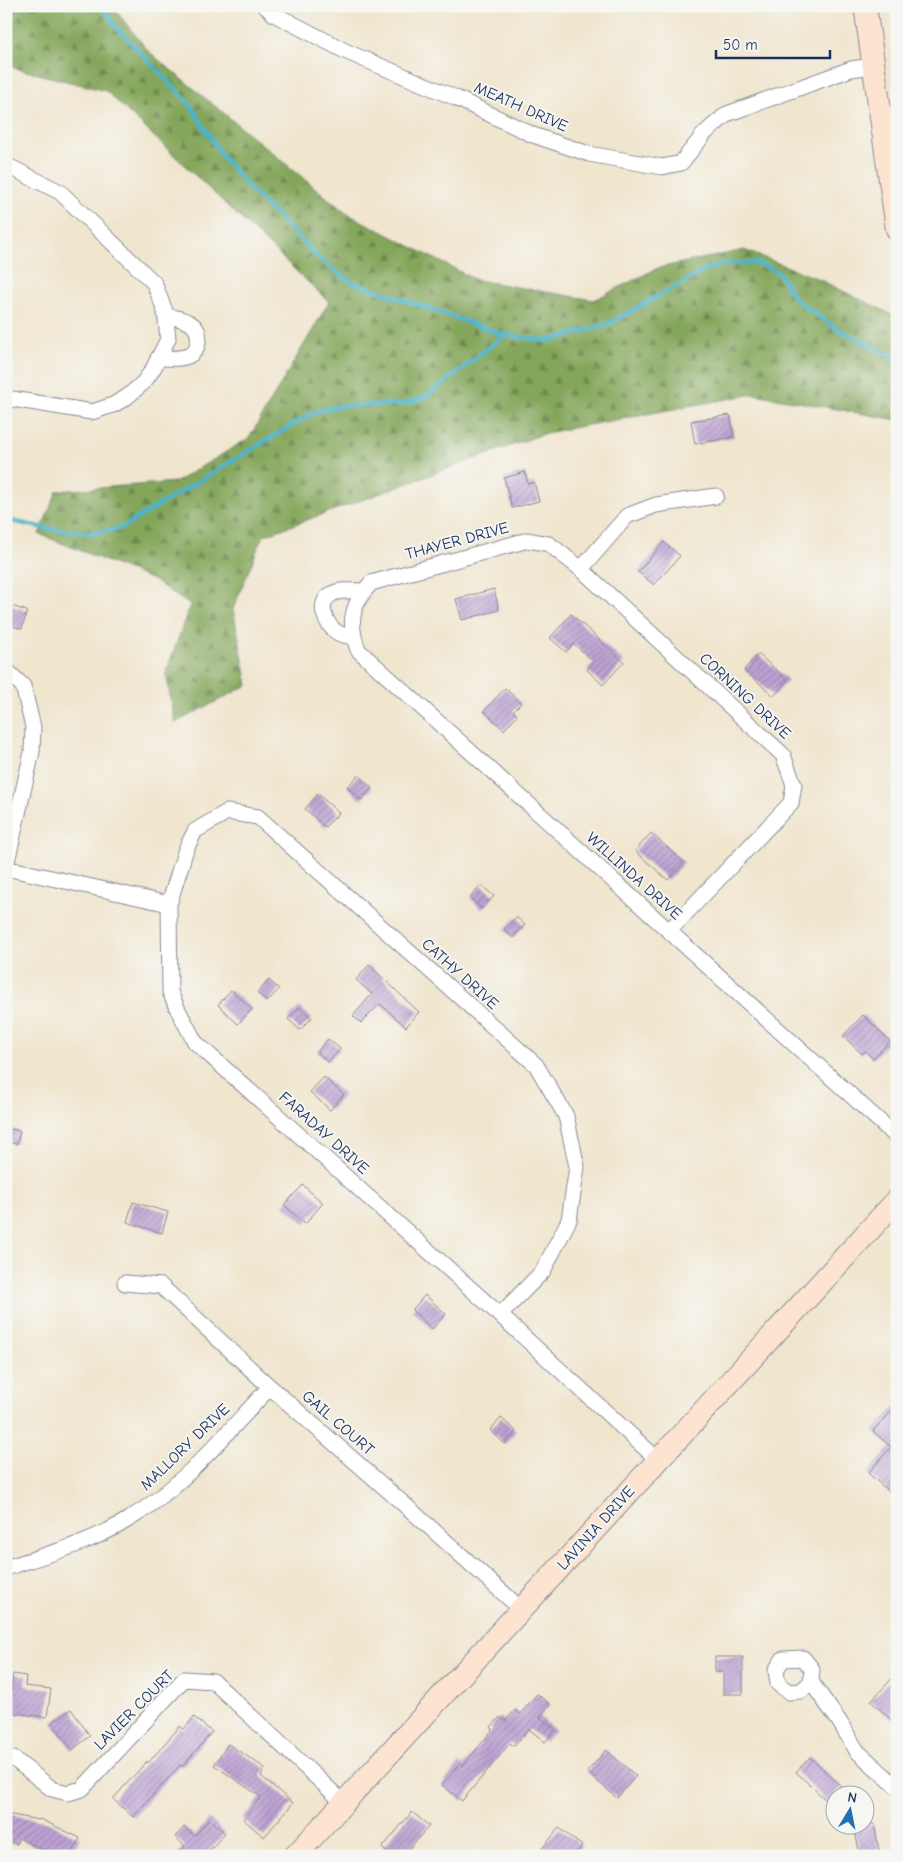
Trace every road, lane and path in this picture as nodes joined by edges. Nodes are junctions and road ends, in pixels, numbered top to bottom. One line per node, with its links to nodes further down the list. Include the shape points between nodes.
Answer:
1 (265, 6): 3 (street, MEATH DRIVE, via 339,49 456,98 533,135 589,154 662,167 681,163 705,133 727,114 851,69)
2 (865, 6): 3 (street)
3 (873, 66): 5 (street)
4 (6, 165): 7 (street, via 60,192 154,283)
5 (892, 167): 6 (street)
6 (897, 229)
7 (165, 316): 8 (street, via 168,338); 8 (street, via 192,324 198,331 199,340 196,350 189,356)
8 (158, 358): 9 (street, via 144,382 127,397 92,412)
9 (6, 398)
10 (716, 496): 11 (street, via 656,505 627,516)
11 (581, 569): 12 (street, THAYER DRIVE, via 549,544 528,540 371,583); 17 (street, CORNING DRIVE, via 783,755 794,785 791,803)
12 (364, 591): 13 (street, via 352,614); 13 (street, via 332,594 322,612 338,633)
13 (353, 637): 17 (street, WILLINDA DRIVE, via 358,650)
14 (6, 670): 15 (street, via 22,686 33,727 32,752)
15 (6, 867): 16 (street)
16 (169, 904): 21 (street, FARADAY DRIVE, via 170,992 195,1042); 21 (street, CATHY DRIVE, via 195,831 227,812 258,817 536,1065 566,1116 576,1176 569,1220 544,1271)
17 (669, 931): 18 (street, WILLINDA DRIVE)
18 (897, 1137)
19 (897, 1200): 23 (street, LAVINIA DRIVE)
20 (125, 1283): 22 (street, GAIL COURT, via 161,1286)
21 (500, 1315): 23 (street, FARADAY DRIVE)
22 (270, 1387): 24 (street, MALLORY DRIVE, via 166,1493 129,1519 84,1542); 25 (street, GAIL COURT)
23 (658, 1460): 25 (street, LAVINIA DRIVE)
24 (6, 1568)
25 (521, 1609): 29 (street, LAVINIA DRIVE)
26 (811, 1682): 28 (street, via 857,1751)
27 (14, 1759): 29 (street, LAVIER COURT, via 52,1789 68,1793 82,1789 184,1679 213,1681)
28 (897, 1787)
29 (344, 1803): 30 (street, LAVINIA DRIVE)
30 (295, 1856)

